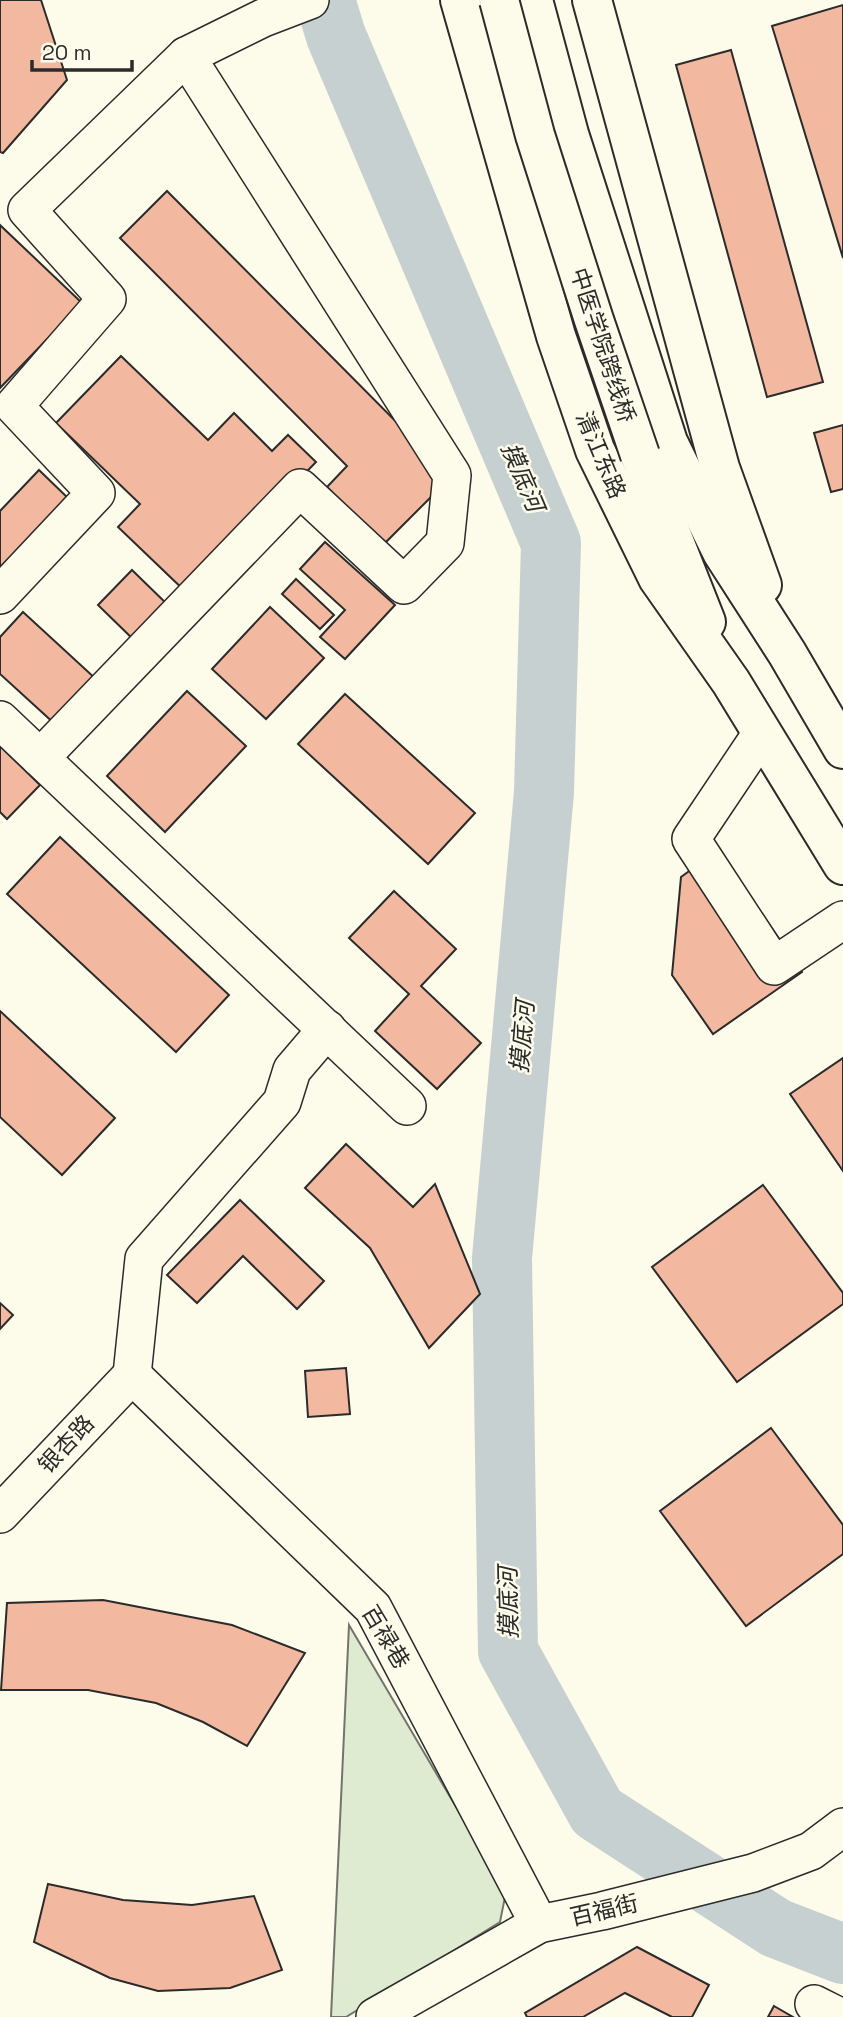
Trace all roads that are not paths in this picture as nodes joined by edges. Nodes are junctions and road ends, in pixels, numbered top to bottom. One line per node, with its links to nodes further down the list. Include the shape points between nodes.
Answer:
1 (310, 0): 6 (street)
2 (460, 0): 10 (main road, 清江东路, via 556,336 595,450 658,578)
3 (499, 0): 7 (main road, 中医学院跨线桥, bridge, via 535,135 594,320)
4 (533, 0): 7 (main road, 中医学院跨线桥)
5 (592, 0): 9 (main road, via 719,468)
6 (186, 56): 8 (street, via 27,210 107,299 14,406 96,493); 14 (street, via 452,475 445,543 404,586 300,488)
7 (654, 449): 9 (main road, 中医学院跨线桥); 10 (main road, 中医学院跨线桥)
8 (0, 595)
9 (787, 653): 13 (main road)
10 (731, 682): 12 (main road, 清江东路)
11 (0, 720): 14 (street)
12 (762, 733): 15 (main road, 清江东路); 16 (street, via 691,839 774,966)
13 (843, 749)
14 (40, 758): 17 (street)
15 (843, 865)
16 (843, 920)
17 (327, 1029): 18 (street); 19 (street, via 292,1070 282,1102 144,1259)
18 (407, 1106)
19 (132, 1375): 20 (street, 银杏路); 22 (street, 百禄巷, via 373,1608)
20 (0, 1514)
21 (843, 1827): 22 (street, 百福街, via 811,1851 753,1872)
22 (539, 1924): 23 (street, 百福街)
23 (374, 2017)

